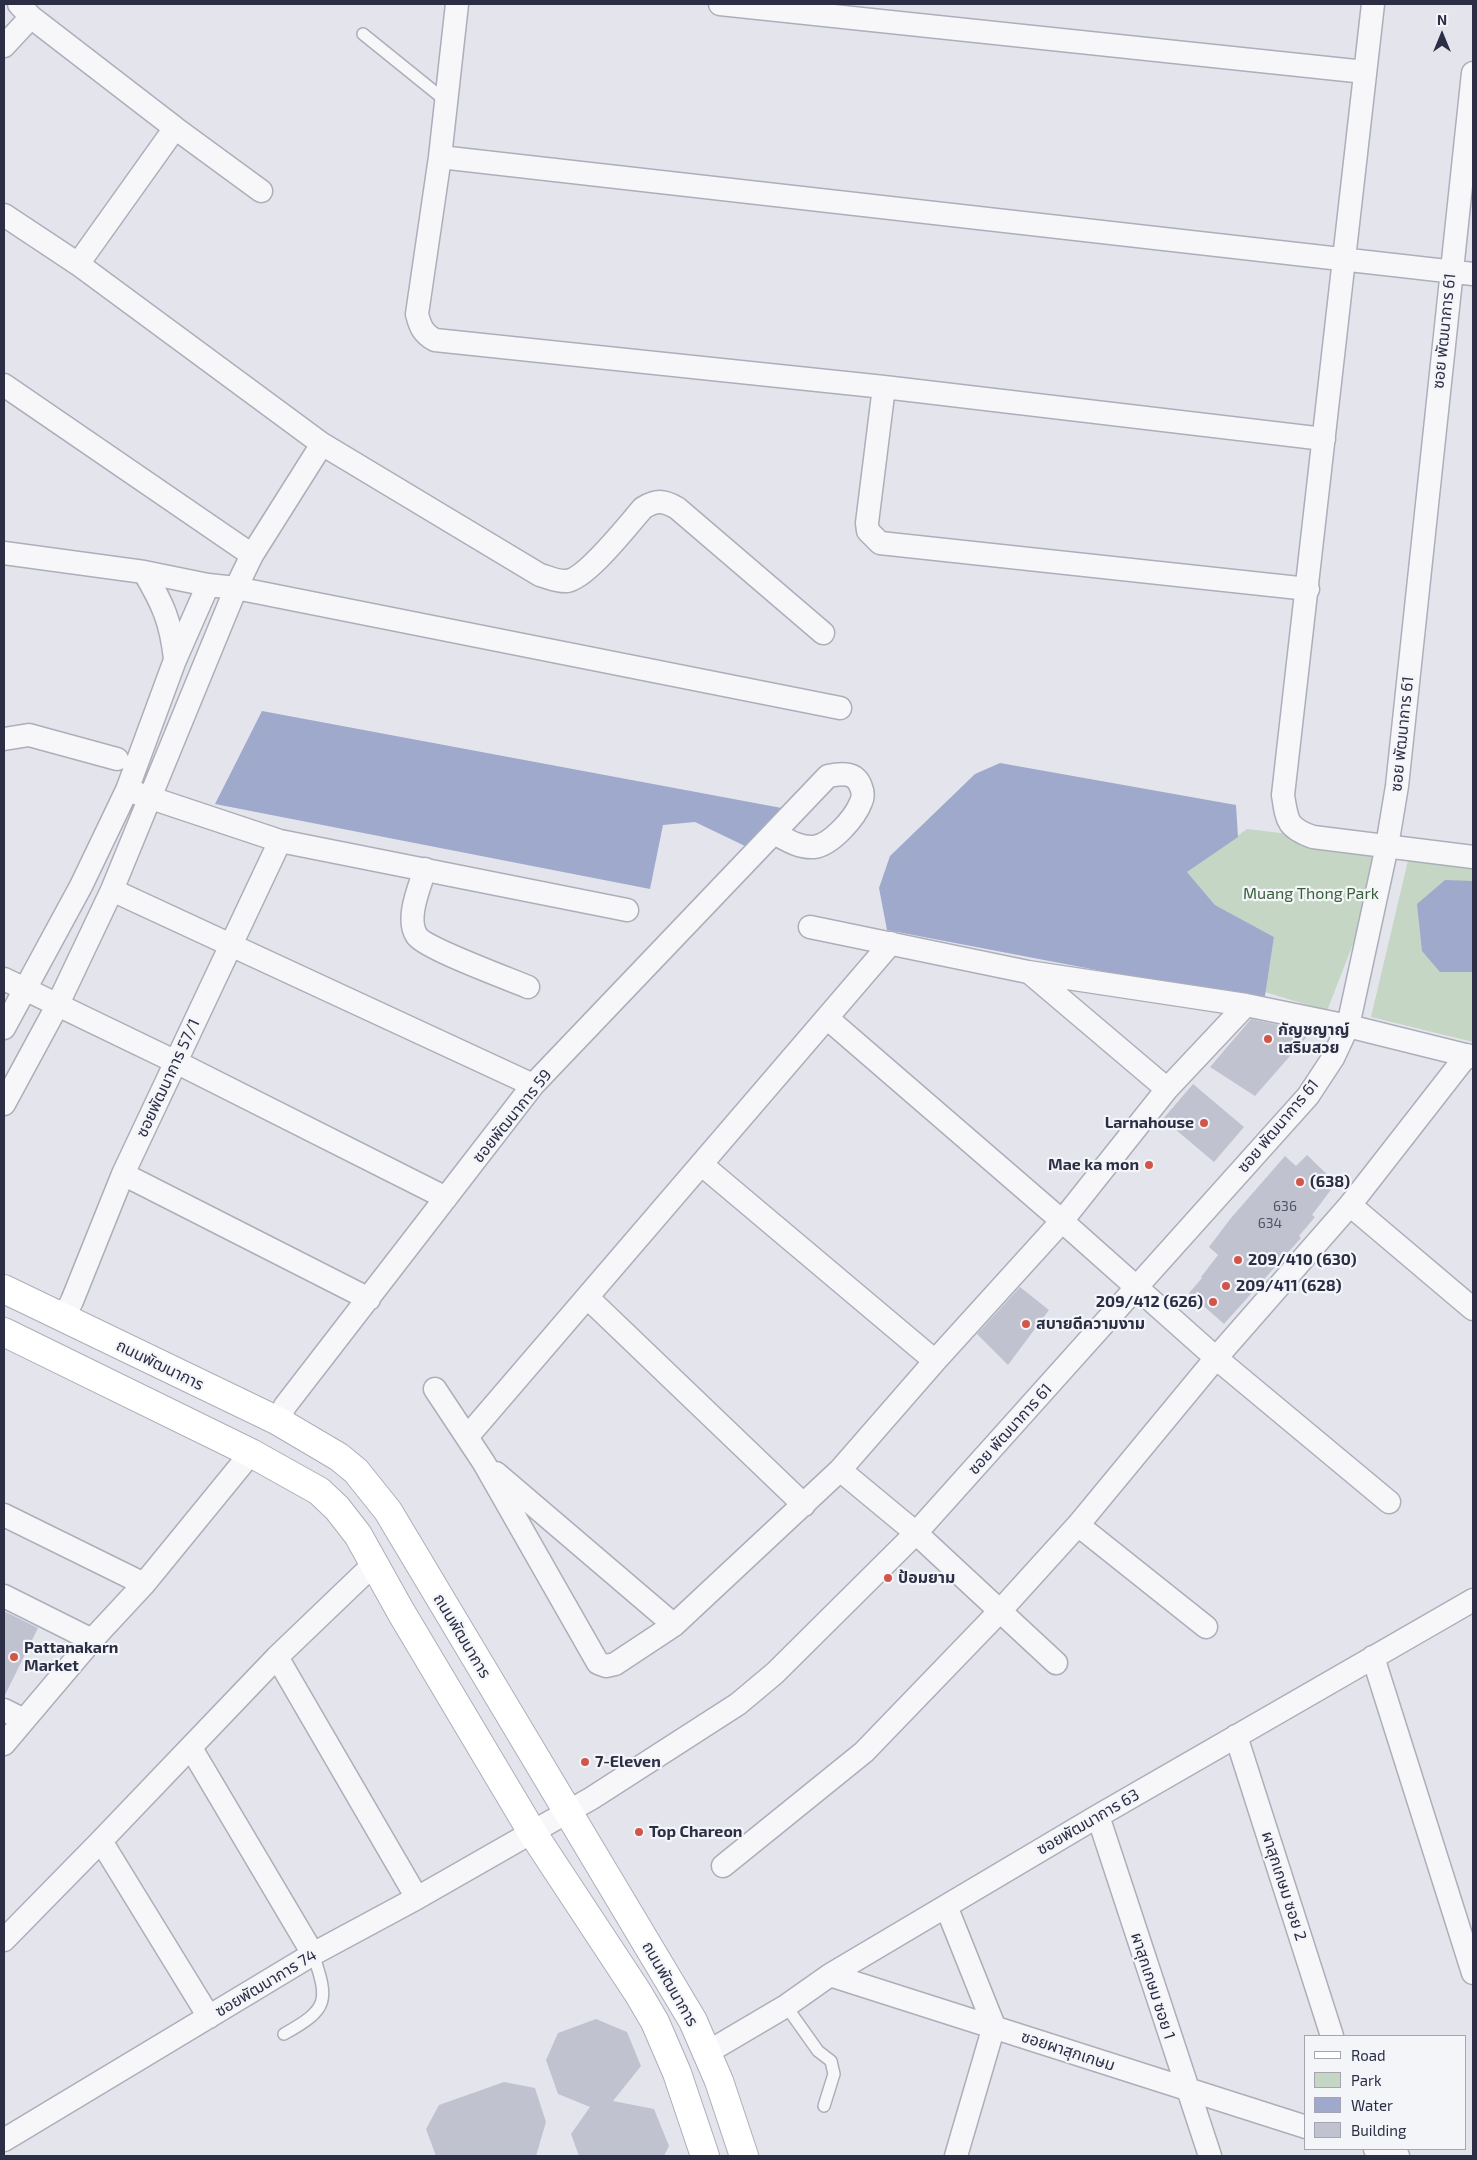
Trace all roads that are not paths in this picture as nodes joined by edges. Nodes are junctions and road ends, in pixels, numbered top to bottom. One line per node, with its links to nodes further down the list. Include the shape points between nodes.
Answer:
1 (457, 4): 9 (street)
2 (720, 4): 7 (street)
3 (1372, 4): 7 (street)
4 (25, 10): 6 (street); 10 (street)
5 (363, 34): 9 (lane)
6 (4, 46)
7 (1365, 72): 14 (street)
8 (1473, 73): 16 (street, ซอย พัฒนาการ 61)
9 (446, 101): 11 (street)
10 (176, 128): 12 (street); 15 (street)
11 (440, 157): 14 (street); 19 (street, via 416,314 426,336 435,340)
12 (261, 191)
13 (4, 215): 15 (street)
14 (1345, 260): 16 (street); 20 (street)
15 (78, 264): 21 (street)
16 (1450, 272): 17 (street); 37 (street, ซอย พัฒนาการ 61)
17 (1473, 274)
18 (4, 384): 23 (street)
19 (884, 387): 20 (street); 27 (street, via 867,523 868,531 880,543)
20 (1324, 439): 27 (street)
21 (322, 444): 23 (street); 28 (street, via 540,575 554,580 567,581 576,577 593,564 643,508 654,502 666,501)
22 (4, 553): 24 (street)
23 (252, 555): 26 (street)
24 (144, 572): 25 (street); 29 (street, via 162,602)
25 (208, 585): 26 (street); 29 (street)
26 (236, 588): 30 (street); 34 (street)
27 (1308, 590): 37 (street, via 1283,795 1286,816 1295,831 1312,837)
28 (823, 633)
29 (175, 660): 33 (street)
30 (840, 708)
31 (4, 739): 32 (street, via 29,735)
32 (117, 759)
33 (127, 790): 34 (street); 48 (street, via 81,886)
34 (150, 798): 36 (street); 40 (street)
35 (774, 833): 56 (street, ซอยพัฒนาการ 59)
36 (280, 842): 39 (street); 44 (street, ซอยพัฒนาการ 57/1)
37 (1387, 846): 38 (street); 52 (street, ซอย พัฒนาการ 61)
38 (1473, 857)
39 (425, 869): 41 (street); 47 (street, via 414,903 413,921 417,936 432,947)
40 (112, 890): 44 (street); 50 (street)
41 (627, 910)
42 (810, 927): 43 (street)
43 (891, 943): 45 (street); 51 (street)
44 (231, 944): 55 (street, ซอยพัฒนาการ 57/1); 56 (street)
45 (1028, 972): 49 (street); 57 (street)
46 (4, 979): 48 (street)
47 (528, 987)
48 (24, 989): 50 (street); 53 (street)
49 (1246, 1005): 52 (street); 57 (street)
50 (57, 1006): 55 (street); 58 (street)
51 (827, 1018): 59 (street); 63 (street)
52 (1348, 1026): 54 (street); 64 (street, ซอย พัฒนาการ 61, via 1333,1058 1308,1096)
53 (4, 1028)
54 (1470, 1056): 62 (street)
55 (176, 1062): 60 (street, ซอยพัฒนาการ 57/1); 61 (street)
56 (533, 1085): 61 (street, ซอยพัฒนาการ 59)
57 (1167, 1089): 63 (street)
58 (4, 1104)
59 (701, 1164): 67 (street); 72 (street)
60 (124, 1174): 66 (street); 69 (street, ซอยพัฒนาการ 57/1)
61 (446, 1198): 66 (street, ซอยพัฒนาการ 59)
62 (1350, 1205): 68 (street); 71 (street)
63 (1062, 1221): 64 (street); 72 (street)
64 (1137, 1287): 71 (street); 83 (street, ซอย พัฒนาการ 61)
65 (4, 1289): 69 (main road, ถนนพัฒนาการ)
66 (369, 1298): 74 (street, ซอยพัฒนาการ 59, via 285,1406)
67 (588, 1298): 75 (street); 80 (street)
68 (1473, 1309)
69 (63, 1318): 74 (main road, ถนนพัฒนาการ)
70 (4, 1332): 76 (main road, ถนนพัฒนาการ)
71 (1216, 1358): 79 (street); 82 (street)
72 (935, 1360): 78 (street)
73 (435, 1389): 75 (street)
74 (278, 1421): 100 (main road, ถนนพัฒนาการ, via 340,1456 388,1511)
75 (467, 1437): 77 (street)
76 (251, 1454): 84 (main road, ถนนพัฒนาการ, via 319,1490 343,1514); 85 (street)
77 (484, 1463): 89 (street); 89 (street, via 598,1663 606,1666 615,1664)
78 (840, 1470): 80 (street); 83 (street)
79 (1389, 1502)
80 (804, 1505): 89 (street)
81 (4, 1515): 85 (street)
82 (1078, 1525): 88 (street); 90 (street)
83 (916, 1533): 88 (street); 100 (street, ซอย พัฒนาการ 61, via 775,1673 738,1704)
84 (374, 1564): 92 (street); 102 (main road, ถนนพัฒนาการ)
85 (144, 1584): 91 (street)
86 (4, 1596): 91 (street)
87 (1473, 1600): 93 (street, ซอยพัฒนาการ 63)
88 (1000, 1611): 94 (street); 104 (street, via 864,1752)
89 (674, 1625)
90 (1206, 1627)
91 (92, 1640): 96 (street)
92 (277, 1657): 99 (street); 105 (street)
93 (1373, 1657): 97 (street, ซอยพัฒนาการ 63); 109 (street)
94 (1056, 1663)
95 (4, 1710): 96 (street)
96 (24, 1720): 98 (street)
97 (1236, 1736): 101 (street, ซอยพัฒนาการ 63); 115 (street, ผาสุกเกษม ซอย 2)
98 (4, 1744)
99 (191, 1748): 103 (street); 108 (street)
100 (567, 1812): 102 (street, ซอย พัฒนาการ 61); 116 (main road, ถนนพัฒนาการ, via 683,2004)
101 (1098, 1816): 106 (street, ซอยพัฒนาการ 63); 117 (street, ผาสุกเกษม ซอย 1)
102 (532, 1832): 105 (street, ซอยพัฒนาการ 74); 122 (main road, ถนนพัฒนาการ, via 655,2022 677,2073)
103 (101, 1841): 107 (street); 112 (street)
104 (723, 1866)
105 (417, 1898): 108 (street, ซอยพัฒนาการ 74)
106 (946, 1906): 110 (street, ซอยพัฒนาการ 63); 113 (street)
107 (11, 1932)
108 (314, 1954): 112 (street, ซอยพัฒนาการ 74); 114 (lane, via 323,1984 319,2008 309,2020)
109 (1473, 1972)
110 (830, 1975): 111 (street, ซอยพัฒนาการ 63); 113 (street, ซอยผาสุกเกษม)
111 (786, 2006): 116 (street, ซอยพัฒนาการ 63); 118 (lane, via 818,2051 831,2061 834,2074)
112 (200, 2022): 120 (street, ซอยพัฒนาการ 74)
113 (994, 2026): 117 (street, ซอยผาสุกเกษม); 124 (street)
114 (284, 2034)
115 (1332, 2035)
116 (708, 2052): 123 (main road, ถนนพัฒนาการ)
117 (1186, 2090): 119 (street, ซอยผาสุกเกษม); 125 (street, ผาสุกเกษม ซอย 1)
118 (824, 2106)
119 (1304, 2126)
120 (4, 2140)
121 (1378, 2150): 126 (street)
122 (705, 2156)
123 (744, 2156)
124 (956, 2156)
125 (1210, 2156)
126 (1398, 2156)

